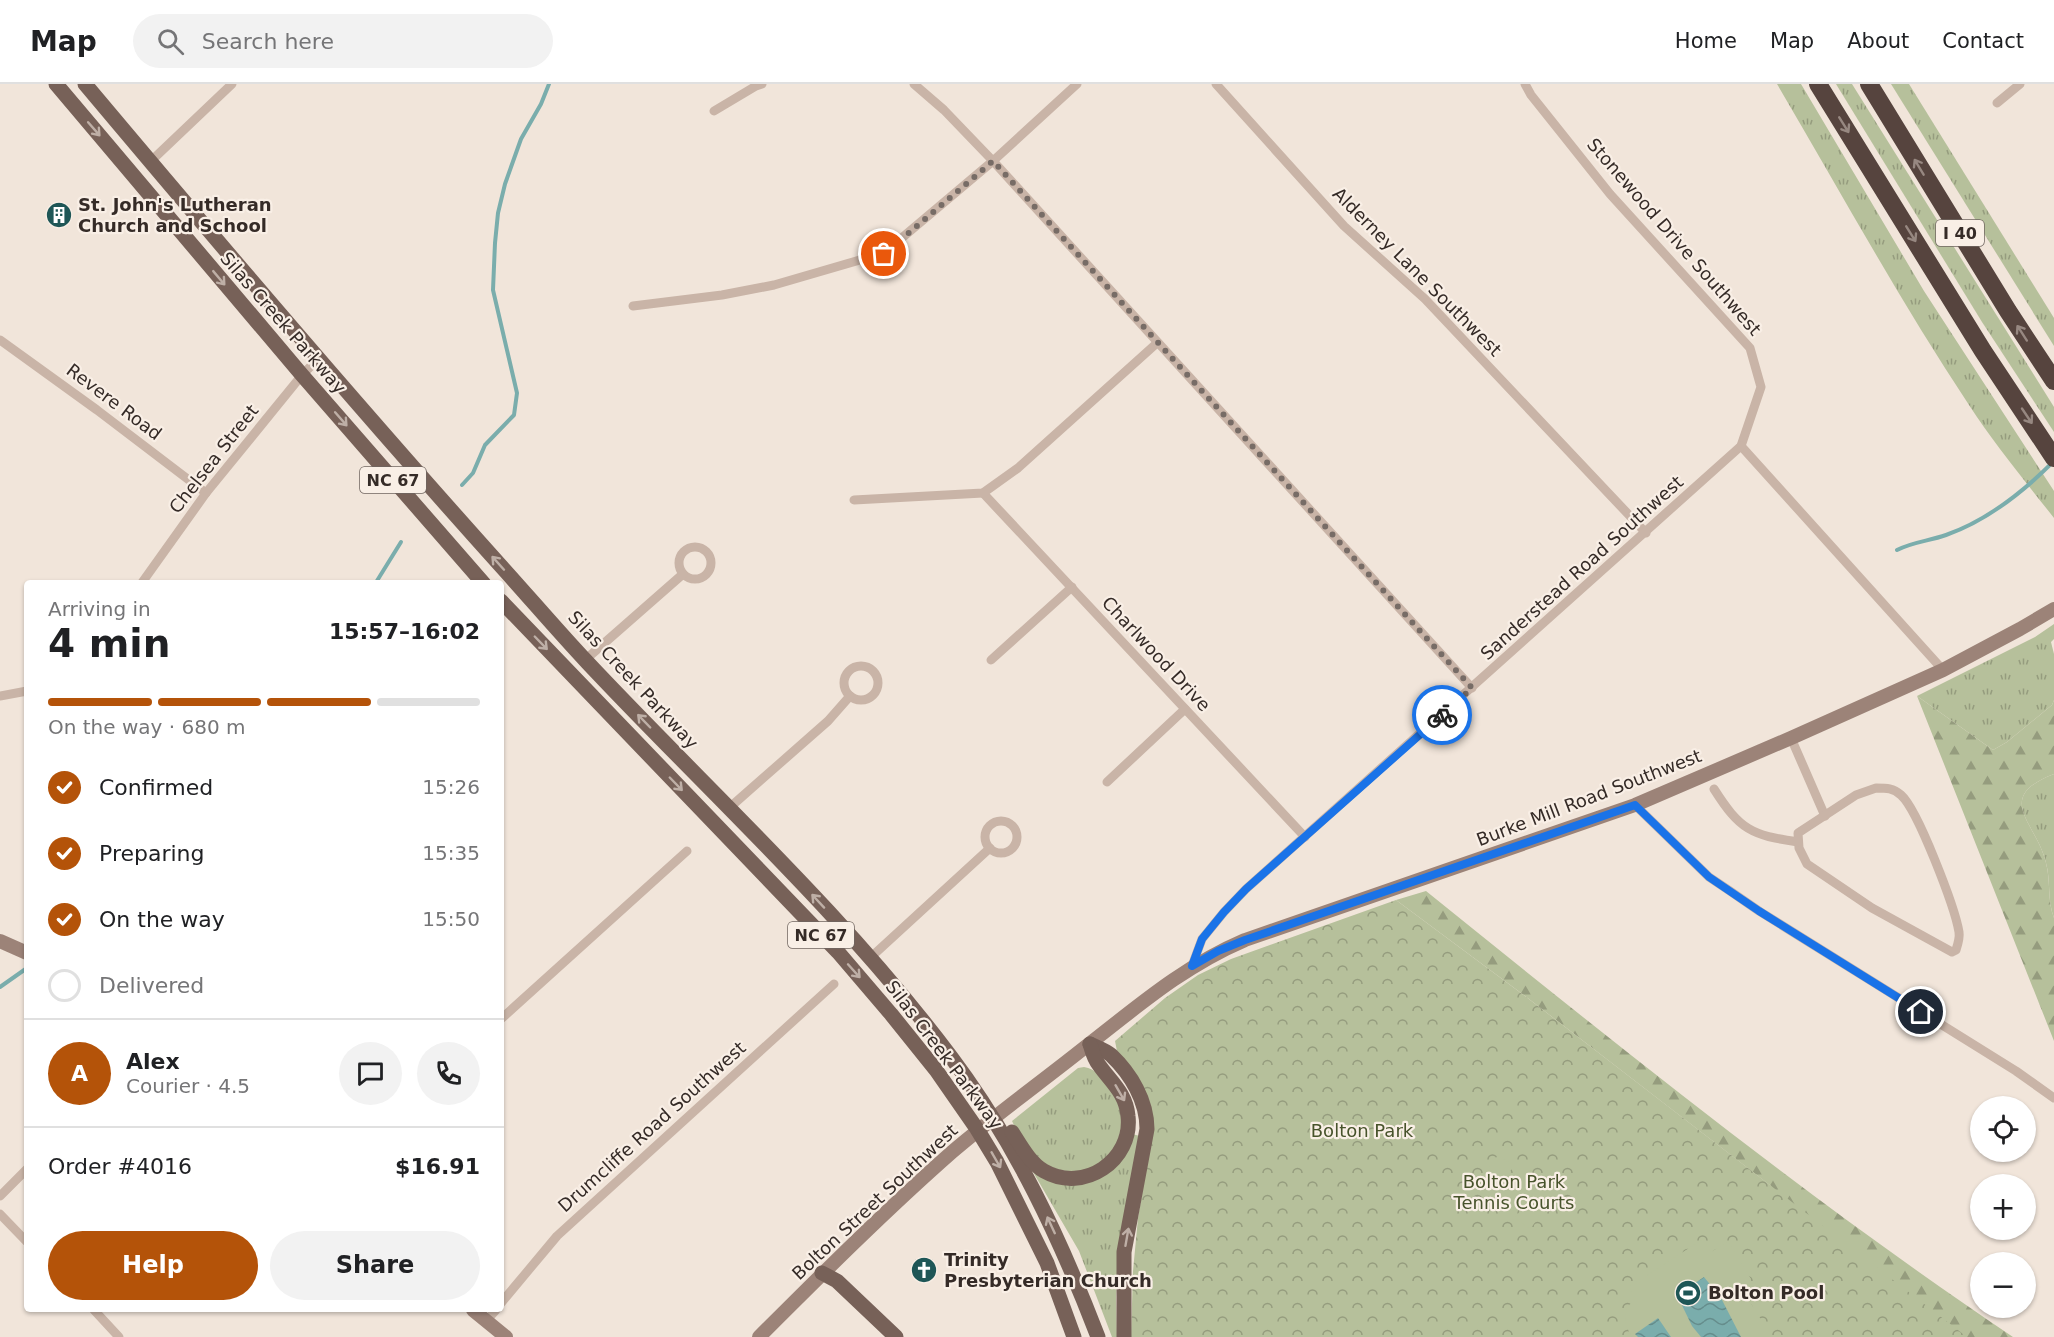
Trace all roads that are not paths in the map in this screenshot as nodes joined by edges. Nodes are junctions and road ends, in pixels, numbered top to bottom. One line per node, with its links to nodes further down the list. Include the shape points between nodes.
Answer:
1 (56, 84): 20 (main road, Silas Creek Parkway / NC 67, one-way to 20)
2 (85, 84): 15 (main road, Silas Creek Parkway / NC 67)
3 (232, 84): 15 (street)
4 (762, 84): 13 (street)
5 (914, 84): 14 (street)
6 (1077, 84): 14 (street)
7 (1216, 84): 27 (street, Alderney Lane Southwest, via 1344,226 1425,299)
8 (1525, 84): 22 (street, Stonewood Drive Southwest, via 1610,194 1750,348 1761,387)
9 (1818, 84): 23 (highway, I 40, one-way to 23)
10 (1869, 84): 21 (highway, I 40, one-way to 10)
11 (2020, 84): 12 (street)
12 (1997, 103)
13 (714, 111)
14 (993, 161): 16 (street, via 884,254 722,296); 18 (street)
15 (150, 162): 19 (main road, Silas Creek Parkway / NC 67)
16 (633, 306)
17 (0, 340): 24 (street, Revere Road)
18 (1157, 342): 25 (street, via 1018,468); 37 (street)
19 (318, 359): 20 (street, Chelsea Street); 34 (main road, Silas Creek Parkway / NC 67, one-way to 19)
20 (302, 375): 24 (street, Chelsea Street); 30 (main road, Silas Creek Parkway / NC 67, one-way to 30)
21 (2054, 381)
22 (1741, 446): 27 (street, Sanderstead Road Southwest); 36 (street)
23 (2054, 458)
24 (206, 493): 29 (street, Chelsea Street)
25 (983, 493): 26 (street); 31 (street, Charlwood Drive)
26 (854, 500)
27 (1646, 533): 37 (street, Sanderstead Road Southwest)
28 (683, 574): 34 (street)
29 (144, 580)
30 (481, 580)
31 (1072, 587): 35 (street); 41 (street, Charlwood Drive)
32 (504, 604): 69 (main road, Silas Creek Parkway / NC 67, one-way to 69, via 838,952 936,1070 997,1162 1030,1225)
33 (2054, 609): 36 (street, Burke Mill Road Southwest)
34 (585, 660): 46 (main road, Silas Creek Parkway / NC 67, one-way to 34)
35 (991, 660)
36 (1942, 670): 42 (street, Burke Mill Road Southwest)
37 (1472, 688): 48 (street, Sanderstead Road Southwest)
38 (24, 692): 39 (street)
39 (0, 696)
40 (850, 696): 46 (street, via 828,721)
41 (1185, 710): 43 (street); 48 (street, Charlwood Drive)
42 (1791, 738): 45 (street, Burke Mill Road Southwest); 47 (street)
43 (1107, 782)
44 (1714, 789): 49 (street, via 1748,830)
45 (1635, 805): 55 (street, Burke Mill Road Southwest, via 1245,940); 60 (street, via 1709,877)
46 (729, 809): 54 (main road, Silas Creek Parkway / NC 67, one-way to 46)
47 (1825, 816): 49 (street, via 1798,833); 49 (street, via 1856,795 1876,788 1892,788 1904,797 1922,830 1949,899 1960,934 1956,950 1952,952 1872,908 1807,864)
48 (1305, 837): 55 (street, Sanderstead Road Southwest, via 1224,912 1202,939)
49 (1798, 842)
50 (990, 848): 54 (street)
51 (687, 850): 57 (street)
52 (0, 941): 53 (street)
53 (24, 952)
54 (870, 958): 59 (main road, Silas Creek Parkway / NC 67)
55 (1192, 966): 58 (street, Bolton Street Southwest)
56 (834, 984): 66 (street, Drumcliffe Road Southwest, via 557,1236)
57 (504, 1016)
58 (1090, 1044): 59 (main road, one-way to 59, via 1097,1064 1123,1095 1128,1115 1127,1136 1120,1153 1106,1167 1070,1179 1037,1166 986,1090); 65 (street, Bolton Street Southwest, via 955,1150); 78 (main road, one-way to 58, via 1124,1252 1147,1129 1146,1111 1134,1084 1110,1054)
59 (951, 1058): 77 (main road, Silas Creek Parkway / NC 67, one-way to 59, via 1050,1221 1029,1181)
60 (2054, 1098)
61 (24, 1172): 62 (street)
62 (0, 1196)
63 (0, 1214): 64 (street)
64 (24, 1239)
65 (822, 1274): 72 (street, Bolton Street Southwest); 73 (main road, via 830,1288); 74 (main road, via 837,1281)
66 (504, 1299)
67 (96, 1312): 70 (street)
68 (491, 1315): 71 (street)
69 (1070, 1321): 75 (main road); 76 (main road, Silas Creek Parkway / NC 67)
70 (119, 1337)
71 (506, 1337)
72 (759, 1337)
73 (882, 1337)
74 (896, 1337)
75 (1069, 1337)
76 (1074, 1337)
77 (1098, 1337)
78 (1124, 1337)

